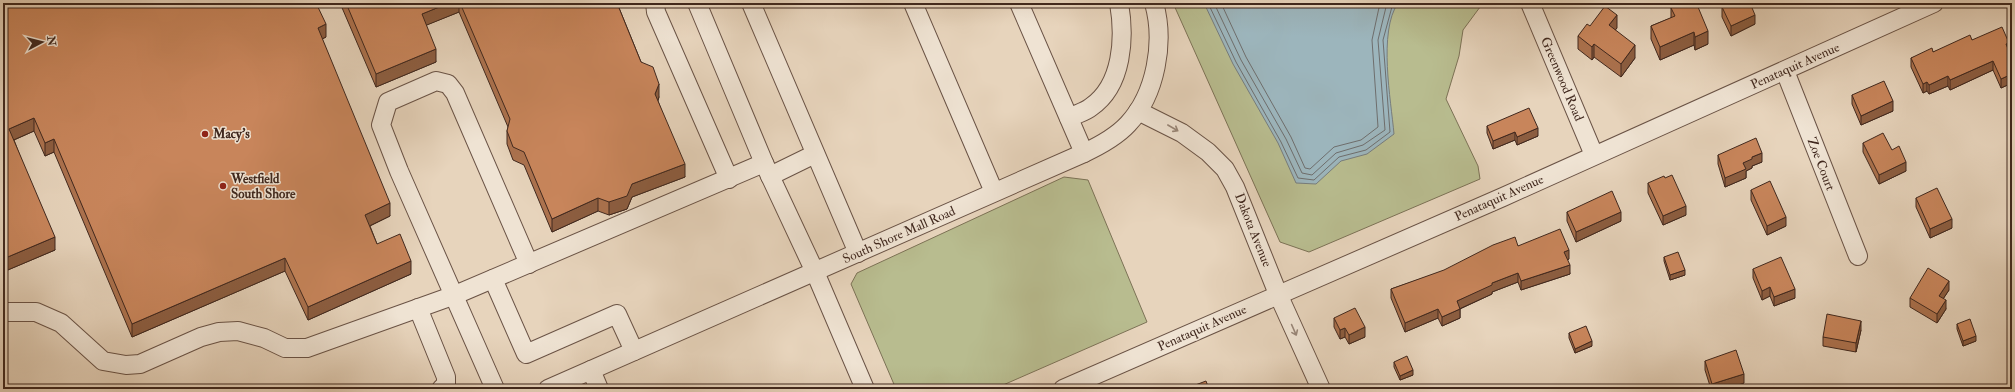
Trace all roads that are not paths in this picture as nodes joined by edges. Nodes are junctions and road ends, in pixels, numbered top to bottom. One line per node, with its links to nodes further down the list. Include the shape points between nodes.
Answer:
1 (655, 3): 18 (street, via 656,12)
2 (697, 3): 17 (street)
3 (751, 3): 15 (street)
4 (913, 3): 19 (street)
5 (1019, 3): 13 (street)
6 (1119, 3): 13 (street, via 1122,21 1117,71 1107,92 1091,107)
7 (1154, 3): 12 (street, South Shore Mall Road, via 1159,33 1158,52 1149,89)
8 (1530, 3): 16 (street, Greenwood Road)
9 (1934, 3): 10 (street, Penataquit Avenue)
10 (1898, 10): 11 (street, Penataquit Avenue)
11 (1785, 71): 16 (street, Penataquit Avenue); 21 (street, Zoe Court)
12 (1138, 111): 14 (street, South Shore Mall Road, via 1126,126); 25 (street, Dakota Avenue, one-way to 25, via 1182,133 1208,152 1225,169 1235,187)
13 (1069, 118): 14 (street)
14 (1084, 153): 19 (street, South Shore Mall Road)
15 (815, 154): 17 (street); 20 (street)
16 (1594, 155): 25 (street, Penataquit Avenue)
17 (767, 170): 18 (street); 23 (street)
18 (729, 179): 22 (street)
19 (994, 192): 20 (street, South Shore Mall Road)
20 (858, 253): 23 (street, South Shore Mall Road)
21 (1858, 256)
22 (529, 264): 24 (street); 26 (street, via 455,93 448,84 436,81 388,102 381,125)
23 (815, 272): 29 (street, South Shore Mall Road); 35 (street)
24 (493, 279): 26 (street); 29 (street, via 526,354 617,314)
25 (1278, 294): 36 (street, Penataquit Avenue); 37 (street, Dakota Avenue, one-way to 37)
26 (455, 295): 27 (street); 32 (street)
27 (418, 308): 28 (street, via 307,348 286,348 264,338 238,331 219,332 140,364 126,365 104,361 61,323 36,312); 31 (street, via 446,377 446,384)
28 (3, 312)
29 (634, 351): 30 (street, South Shore Mall Road)
30 (591, 370): 33 (street, South Shore Mall Road); 34 (street)
31 (441, 389)
32 (495, 389)
33 (549, 389)
34 (599, 389)
35 (865, 389)
36 (1063, 389)
37 (1321, 389)

